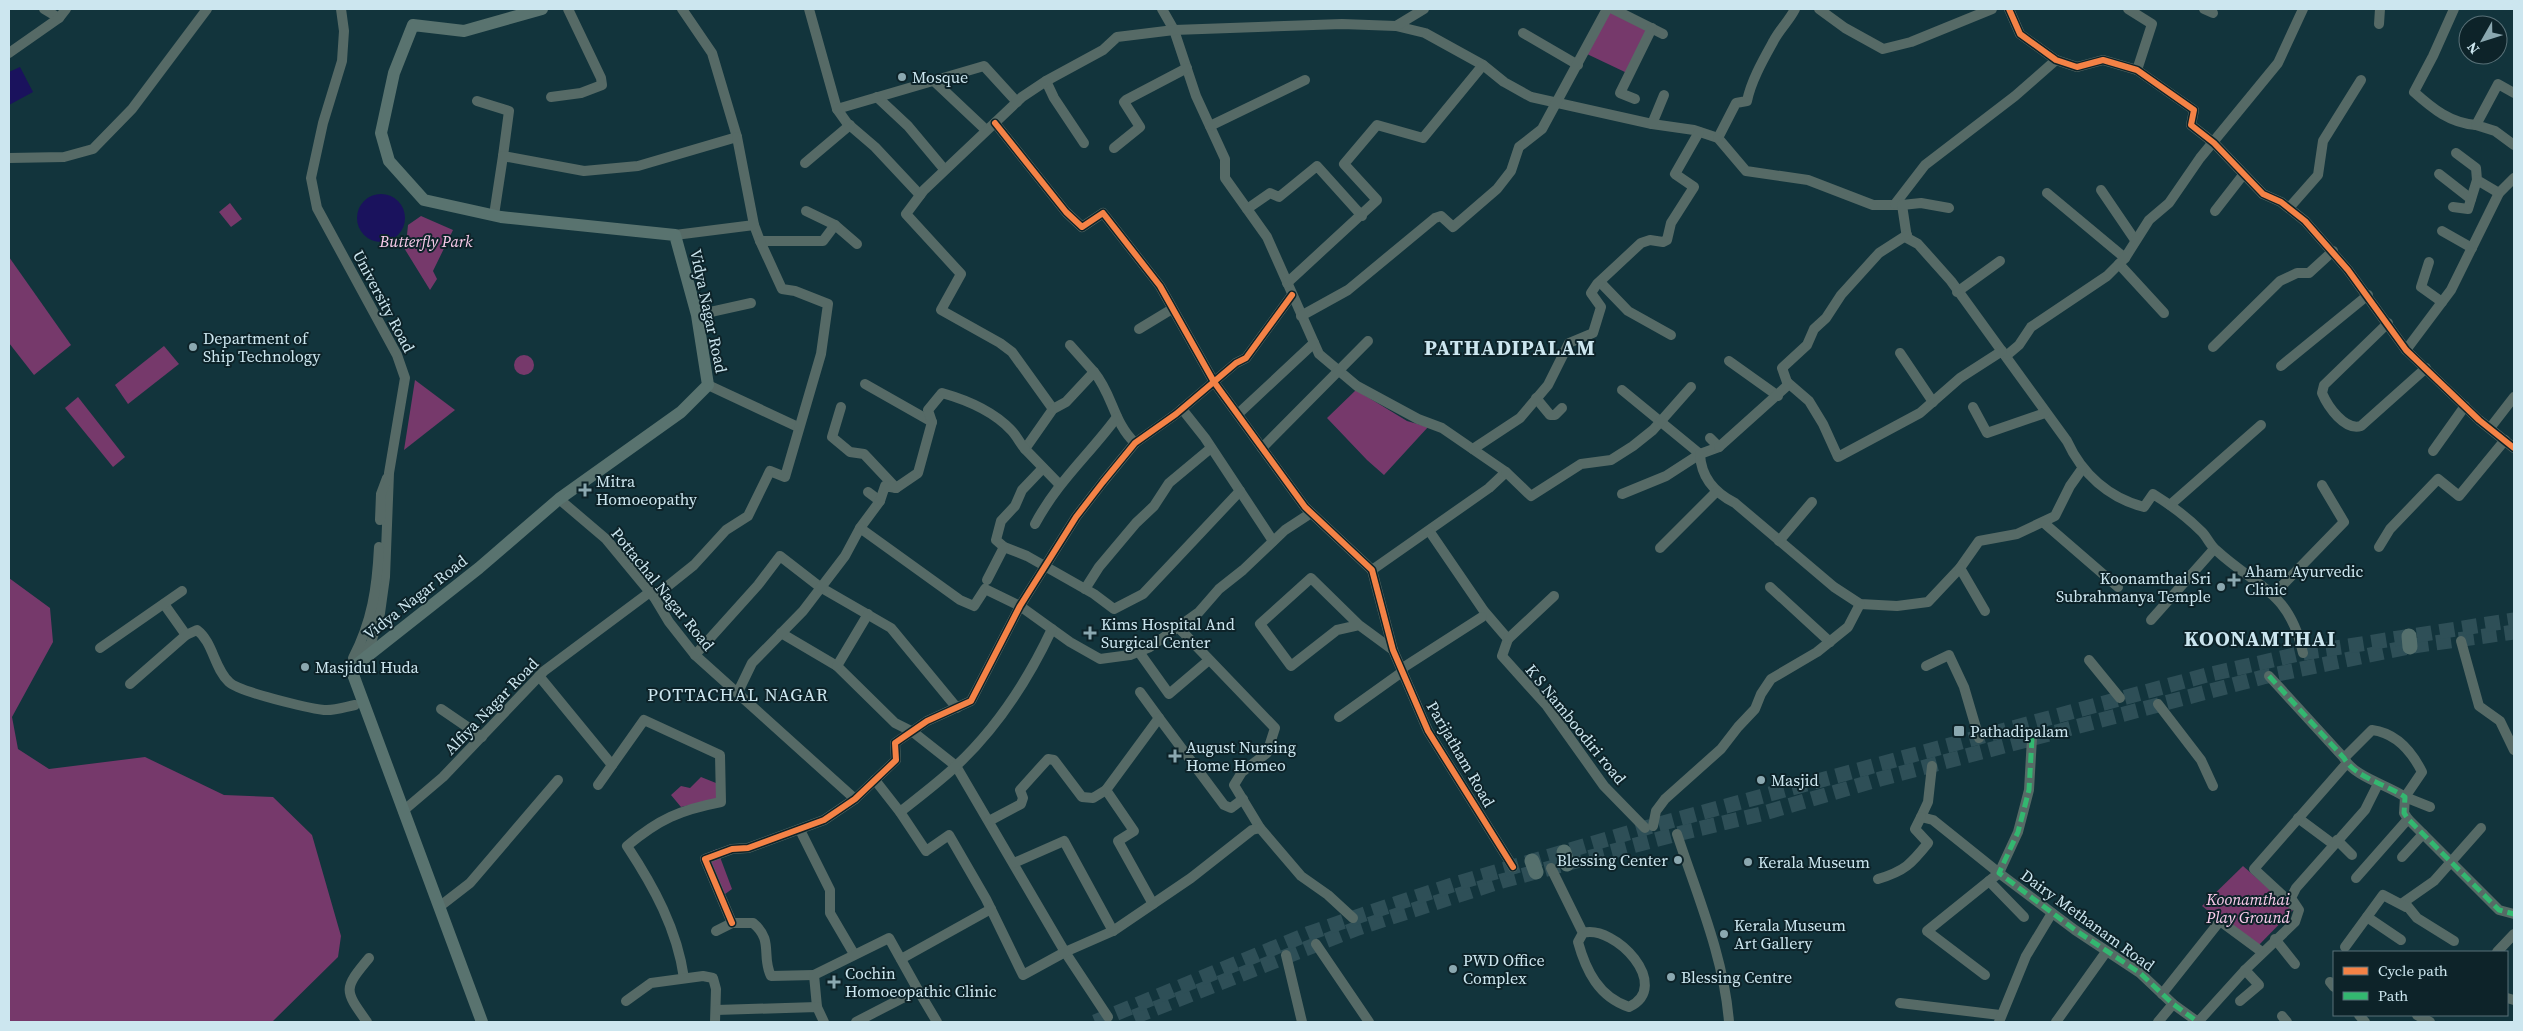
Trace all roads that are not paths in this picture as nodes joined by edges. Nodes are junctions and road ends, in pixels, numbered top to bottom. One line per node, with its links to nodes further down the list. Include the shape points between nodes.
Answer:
1 (44, 9): 21 (street)
2 (66, 9): 21 (street)
3 (207, 9): 62 (street, via 132,109 92,149 64,157)
4 (341, 9): 220 (street, University Road, via 344,31 342,61 311,178 317,208 404,371 389,473 385,577 380,612 371,644)
5 (542, 9): 83 (main road, Vidya Nagar Road, via 464,31 414,25 394,73 381,133 389,161 424,200)
6 (568, 9): 40 (street, via 602,85 581,93)
7 (682, 9): 54 (street, via 712,53)
8 (809, 9): 46 (street)
9 (1162, 9): 25 (street)
10 (1424, 9): 23 (street)
11 (1607, 9): 31 (street)
12 (1613, 9): 24 (street)
13 (1795, 9): 55 (street, via 1773,42 1749,92 1748,101 1736,103)
14 (1819, 9): 20 (street, via 1883,50 1911,42)
15 (2009, 9): 29 (street, via 2020,34)
16 (2128, 9): 33 (street, via 2152,24)
17 (2302, 9): 57 (street, via 2278,63)
18 (2380, 9): 22 (street)
19 (2454, 9): 50 (street, via 2414,92 2455,122)
20 (1987, 10)
21 (59, 18): 28 (street)
22 (2378, 24)
23 (1396, 26): 25 (street, via 1342,24); 30 (street, via 1425,33)
24 (1652, 28): 27 (street); 42 (street, via 1620,92)
25 (1174, 30): 32 (street); 35 (street, via 1117,37 1102,50)
26 (1523, 33): 31 (street)
27 (1663, 34)
28 (9, 53)
29 (2056, 60): 33 (street, via 2077,67 2103,60); 76 (street, via 1925,166)
30 (1483, 65): 45 (street, via 1531,97); 84 (street, via 1423,138 1377,125 1344,164 1377,200)
31 (1578, 65): 45 (street)
32 (1187, 68): 51 (street); 59 (street, via 1124,102 1140,127)
33 (2137, 70): 57 (street, via 2194,110 2191,125)
34 (934, 80): 41 (street); 44 (street, via 984,66); 52 (street)
35 (1046, 80): 44 (street); 56 (street)
36 (1305, 80): 51 (street)
37 (2361, 80): 79 (street, via 2323,141 2318,175)
38 (2514, 93): 50 (street, via 2498,84)
39 (1664, 95): 48 (street)
40 (551, 97)
41 (877, 97): 46 (street); 64 (street, via 908,126)
42 (1635, 98)
43 (477, 100): 61 (street, via 509,111)
44 (1017, 102): 47 (street)
45 (1557, 104): 48 (street); 108 (street, via 1542,129 1519,147 1511,171 1496,189 1453,227 1441,216 1435,218 1354,286)
46 (837, 109): 49 (street)
47 (995, 123): 52 (street); 105 (street, via 1066,212 1082,227 1103,213 1160,286)
48 (1652, 124): 53 (street)
49 (850, 125): 63 (street); 74 (street)
50 (2476, 125): 58 (street, via 2494,131)
51 (1210, 126): 68 (street, via 1225,159)
52 (986, 130): 64 (street)
53 (1699, 132): 55 (street); 98 (street, via 1675,174 1694,187 1671,223 1667,240 1641,243)
54 (737, 136): 61 (street, via 638,166 584,171); 86 (street)
55 (1718, 138): 76 (street, via 1746,171 1808,180 1873,206)
56 (1084, 143)
57 (2214, 143): 67 (street); 90 (street, via 2170,203 2149,220)
58 (2514, 145)
59 (1114, 148)
60 (2456, 153): 70 (street, via 2476,168)
61 (503, 156): 83 (street)
62 (9, 158)
63 (805, 162)
64 (944, 169): 74 (street)
65 (1234, 170): 68 (street)
66 (2439, 174): 75 (street)
67 (2243, 175): 79 (street, via 2263,194); 82 (street)
68 (1225, 178): 80 (street)
69 (2514, 178): 73 (street)
70 (2477, 180): 73 (street); 75 (street)
71 (2101, 190): 90 (street)
72 (2047, 193): 96 (street)
73 (2499, 193): 93 (street)
74 (920, 195): 138 (street, via 906,214 961,274 941,310 1012,352)
75 (2471, 199): 77 (street, via 2468,209)
76 (1898, 204): 78 (street, via 1921,203); 89 (street)
77 (2452, 207)
78 (1950, 208)
79 (2289, 208): 94 (street)
80 (1247, 209): 84 (street, via 1270,193 1280,197 1317,166); 99 (street, via 1267,237)
81 (806, 211): 85 (street)
82 (2215, 211)
83 (494, 215): 88 (main road, Vidya Nagar Road)
84 (1362, 216): 99 (street)
85 (835, 225): 91 (street, via 823,241); 92 (street)
86 (754, 226): 88 (street); 91 (street)
87 (2442, 231): 93 (street)
88 (675, 235): 107 (main road, Vidya Nagar Road)
89 (1907, 235): 100 (street, via 1934,261); 125 (street, via 1879,253 1841,295 1806,344 1782,368)
90 (2135, 240): 96 (street)
91 (760, 241): 146 (street, via 782,289 828,304 821,354)
92 (857, 244)
93 (2472, 248): 103 (street)
94 (2333, 251): 102 (street); 115 (street, via 2309,274 2297,273 2280,281)
95 (2000, 261): 100 (street)
96 (2122, 261): 106 (street); 118 (street, via 2108,276 2031,327 2020,345)
97 (2428, 262): 103 (street, via 2422,287)
98 (1600, 282): 111 (street, via 1628,312); 132 (street, via 1592,293 1601,307 1596,328 1589,336 1569,343 1548,384)
99 (1287, 283): 101 (street)
100 (1957, 292): 118 (street)
101 (1292, 295): 108 (street); 124 (street, via 1266,322 1246,358)
102 (2368, 295): 109 (street); 120 (street)
103 (2442, 302): 116 (street)
104 (751, 303): 107 (street)
105 (1172, 309): 110 (street); 124 (street)
106 (2164, 313)
107 (697, 316): 127 (main road, Vidya Nagar Road)
108 (1301, 316): 113 (street)
109 (2388, 323): 116 (street); 121 (street, via 2324,386 2325,401 2348,426 2361,426)
110 (1139, 329)
111 (1671, 335)
112 (1368, 341): 123 (street)
113 (1314, 343): 123 (street, via 1319,354); 140 (street)
114 (1070, 345): 122 (street)
115 (2212, 347)
116 (2406, 350): 121 (street)
117 (1900, 353): 133 (street)
118 (2004, 354): 133 (street, via 1960,378); 141 (street)
119 (1729, 361): 130 (street)
120 (2281, 366)
121 (2426, 368): 134 (street)
122 (1094, 372): 138 (street, via 1066,402); 142 (street, via 1103,383)
123 (1339, 372): 153 (street); 156 (street, via 1356,386 1442,428)
124 (1214, 382): 139 (street); 140 (street)
125 (1787, 382): 130 (street); 133 (street, via 1809,401 1838,457 1904,422)
126 (865, 384): 144 (street)
127 (708, 385): 146 (street); 169 (main road, Vidya Nagar Road, via 681,412)
128 (1691, 387): 143 (street)
129 (1622, 390): 143 (street)
130 (1778, 396): 151 (street)
131 (2514, 397): 147 (street)
132 (1536, 398): 137 (street, via 1550,415 1555,415); 156 (street, via 1510,426)
133 (1933, 402)
134 (2464, 406): 147 (street); 157 (street)
135 (841, 407): 164 (street, via 832,437 850,452 864,454)
136 (1973, 407): 141 (street, via 1987,434)
137 (1562, 408)
138 (1052, 409): 155 (street)
139 (1182, 409): 150 (street); 152 (street)
140 (1238, 414): 153 (street)
141 (2045, 414): 160 (street, via 2067,441)
142 (1117, 418): 150 (street, via 1123,431); 162 (street)
143 (1661, 421): 158 (street); 161 (street, via 1611,460 1582,464 1531,496)
144 (932, 422): 155 (street, via 928,410 942,393 973,402 1012,430); 164 (street, via 918,473)
145 (2261, 425): 172 (street)
146 (798, 427): 194 (street, Alfiya Nagar Road, via 785,477 770,471 748,516 726,530 694,565)
147 (2490, 428): 149 (street)
148 (1710, 438): 151 (street)
149 (2505, 440): 154 (street); 181 (street, via 2459,496 2438,479 2390,529)
150 (1135, 443): 184 (street, via 1076,518)
151 (1719, 447): 158 (street)
152 (1210, 448): 165 (street); 191 (street, via 1169,483 1154,506 1099,567)
153 (1262, 448): 173 (street)
154 (2514, 448)
155 (1025, 449): 159 (street)
156 (1473, 450): 161 (street)
157 (2433, 451)
158 (1700, 454): 167 (street, via 1700,466); 168 (street, via 1666,476)
159 (1043, 468): 162 (street); 180 (street, via 1022,490 1015,506 1001,521 996,540)
160 (2082, 469): 172 (street, via 2126,502 2144,507 2153,494); 174 (street, via 2055,516)
161 (1506, 472): 177 (street)
162 (1059, 484): 175 (street)
163 (2322, 485): 193 (street, via 2344,522)
164 (896, 488): 170 (street, via 885,486)
165 (1240, 491): 178 (street); 191 (street, via 1143,594 1114,609)
166 (868, 492): 170 (street)
167 (1716, 492): 179 (street, via 1735,503); 182 (street)
168 (1622, 494)
169 (559, 499): 194 (street, Pottachal Nagar Road, via 606,539); 220 (main road, Vidya Nagar Road, via 479,568)
170 (880, 501): 176 (street)
171 (1812, 502): 179 (street)
172 (2170, 505): 183 (street, via 2204,533)
173 (1311, 513): 178 (street); 186 (street)
174 (2044, 523): 185 (street, via 2017,534 1979,541); 190 (street)
175 (1035, 524)
176 (860, 528): 188 (street, via 845,556); 198 (street, via 960,600 974,606 985,589)
177 (1430, 532): 186 (street); 208 (street, via 1484,611)
178 (1273, 541): 204 (street, via 1218,589 1199,612)
179 (1779, 541): 197 (street, via 1834,587)
180 (1004, 547): 184 (street); 187 (street)
181 (2379, 547)
182 (1660, 548)
183 (2214, 549): 193 (street); 202 (street)
184 (1044, 567): 191 (street); 198 (street)
185 (1960, 568): 197 (street, via 1928,602 1896,606); 199 (street)
186 (1372, 570): 212 (street, Parijatham Road)
187 (988, 580)
188 (820, 587): 200 (street); 206 (street, via 803,611); 215 (street, via 780,556)
189 (1770, 587): 210 (street)
190 (2118, 587)
191 (1085, 589)
192 (182, 591): 196 (street)
193 (2274, 594): 214 (street, via 2284,607)
194 (652, 595): 215 (street, Pottachal Nagar Road); 222 (street, Alfiya Nagar Road, via 570,650)
195 (1554, 596): 208 (street)
196 (164, 604): 207 (street); 211 (street)
197 (1860, 604): 210 (street, via 1848,627)
198 (1020, 606): 205 (street); 231 (street, via 971,701)
199 (1986, 611)
200 (868, 614): 218 (street); 231 (street, via 891,628)
201 (1482, 617): 221 (street)
202 (2151, 620)
203 (1359, 625): 203 (street, via 1311,578 1260,624 1290,666 1337,630); 212 (street)
204 (1178, 627): 213 (street); 216 (street)
205 (1052, 629): 213 (street, via 1100,659); 242 (street, via 1018,693)
206 (781, 633): 218 (street); 226 (street, via 752,663)
207 (186, 635): 224 (street); 230 (street, via 197,630 201,633 219,670 230,684 246,691 326,710)
208 (1508, 639): 210 (street, K S Namboodiri road, via 1502,656 1547,706 1604,786 1649,827 1665,799 1721,749 1756,709 1771,679)
209 (2461, 640): 239 (street, via 2479,706 2500,720)
210 (1830, 642)
211 (100, 648)
212 (1393, 650): 221 (street, Parijatham Road)
213 (1139, 652): 216 (street, via 1169,694)
214 (2304, 653)
215 (695, 656): 226 (street, Pottachal Nagar Road)
216 (1209, 660): 252 (street, via 1275,728 1267,753 1234,784)
217 (2089, 660): 228 (street)
218 (837, 666): 235 (street, via 895,723)
219 (1926, 666): 237 (street, via 1949,655 1964,687)
220 (351, 669): 225 (main road)
221 (1402, 670): 233 (street); 270 (street, Parijatham Road, via 1428,731)
222 (539, 676): 236 (street, Alfiya Nagar Road); 241 (street)
223 (2269, 676): 240 (street)
224 (130, 684)
225 (353, 686): 230 (main road); 254 (main road)
226 (738, 692): 251 (street, Pottachal Nagar Road)
227 (1140, 692): 234 (street)
228 (2120, 698)
229 (2158, 704): 248 (street, via 2201,760)
230 (355, 705): 322 (main road)
231 (957, 708): 235 (street)
232 (441, 709): 236 (street)
233 (1339, 717)
234 (1159, 718): 249 (street); 252 (street, via 1224,805 1231,808)
235 (913, 732): 242 (street); 245 (street, via 895,743 896,760)
236 (482, 736): 254 (street, Alfiya Nagar Road, via 443,777)
237 (1979, 738)
238 (2032, 738): 272 (street, Dairy Methanam Road, via 2029,790 2018,832)
239 (2514, 750)
240 (2346, 760): 246 (street); 250 (street, via 2372,730 2386,732 2413,754 2422,772); 257 (street)
241 (612, 765): 247 (street); 308 (street, via 644,720 720,755 720,802 657,822 627,846 666,914)
242 (956, 766): 255 (street); 259 (street)
243 (1932, 766): 256 (street, via 1928,802)
244 (558, 780): 277 (street, via 470,883)
245 (875, 780): 251 (street); 255 (street)
246 (2378, 784): 250 (street); 265 (street, via 2365,810)
247 (598, 785)
248 (2213, 786)
249 (1106, 790): 259 (street, via 1093,798 1082,797 1054,760 1048,759 1020,790 1021,804); 276 (street, via 1134,831 1118,841)
250 (2405, 797): 253 (street); 258 (street, via 2404,813)
251 (855, 798): 262 (street, via 832,815)
252 (1243, 799): 260 (street)
253 (2430, 807)
254 (402, 812): 277 (main road)
255 (900, 812): 279 (street, via 926,851 950,836)
256 (1921, 817): 272 (street, via 1933,820); 274 (street, via 1915,829 1928,843 1911,865 1897,874)
257 (2298, 818): 265 (street); 280 (street, via 2254,869)
258 (2408, 819): 264 (street); 273 (street)
259 (989, 821): 268 (street)
260 (1260, 828): 276 (street, via 1252,830); 284 (street, via 1301,876)
261 (2481, 828): 269 (street)
262 (800, 830): 286 (street, via 748,848 732,849 705,858); 300 (street, via 830,890 830,913)
263 (1677, 834): 330 (street, via 1717,953 1727,995)
264 (2423, 834): 267 (street); 269 (street)
265 (2335, 842): 266 (street); 280 (street, via 2296,888 2291,898)
266 (2352, 855)
267 (2402, 857)
268 (1014, 863): 288 (street, via 1064,841); 297 (street)
269 (2453, 863): 278 (street, via 2404,902); 282 (street, via 2499,910)
270 (1513, 867)
271 (1540, 867): 289 (street, via 1555,881)
272 (1999, 873): 275 (street); 281 (street, Dairy Methanam Road)
273 (2356, 878)
274 (1878, 879)
275 (1989, 881): 285 (street); 307 (street, via 1927,931)
276 (1153, 904): 288 (street)
277 (439, 907): 323 (main road)
278 (2406, 907): 283 (street, via 2383,895); 293 (street, via 2417,918)
279 (991, 909): 297 (street, via 1023,975); 303 (street)
280 (2299, 910): 291 (street, via 2295,922)
281 (2052, 913): 298 (street, Dairy Methanam Road); 319 (street, via 2026,956)
282 (2514, 914)
283 (2367, 917): 292 (street); 295 (street)
284 (1353, 918)
285 (2024, 918)
286 (732, 923): 287 (street); 306 (street, via 752,923 762,933 771,976)
287 (716, 931)
288 (1113, 931): 297 (street)
289 (1583, 933): 289 (street, via 1578,942 1593,980 1616,1002 1629,1007 1638,1003 1645,994 1645,978 1634,957 1604,934 1592,930)
290 (2514, 934): 296 (street)
291 (2275, 939): 299 (street); 304 (street)
292 (2401, 940)
293 (2454, 941)
294 (1316, 944): 329 (street)
295 (2345, 947)
296 (2497, 951)
297 (1065, 952): 317 (street)
298 (2106, 952): 310 (street, Dairy Methanam Road, via 2140,973); 320 (street)
299 (2262, 952): 305 (street); 310 (street, via 2220,921)
300 (854, 954): 303 (street, via 889,938); 306 (street)
301 (1286, 955): 328 (street)
302 (369, 958): 321 (street, via 350,980 349,990 351,1000)
303 (901, 959): 309 (street)
304 (2295, 964)
305 (2245, 970): 312 (street, via 2259,985); 332 (street)
306 (814, 975): 315 (street)
307 (1985, 976)
308 (684, 978): 311 (street, via 651,983); 316 (street, via 713,978)
309 (918, 990): 326 (street); 327 (street)
310 (2162, 994): 314 (street, Dairy Methanam Road)
311 (626, 1001)
312 (2240, 1001)
313 (1900, 1003): 319 (street)
314 (2173, 1004): 331 (street); 332 (street, Dairy Methanam Road)
315 (817, 1007): 316 (street); 325 (street)
316 (716, 1010): 324 (street)
317 (1108, 1017)
318 (2417, 1018): 333 (street)
319 (2000, 1019)
320 (2060, 1021)
321 (367, 1022)
322 (473, 1022)
323 (482, 1022)
324 (715, 1022)
325 (824, 1022)
326 (856, 1022)
327 (937, 1022)
328 (1302, 1022)
329 (1369, 1022)
330 (1729, 1022)
331 (2158, 1022)
332 (2198, 1022)
333 (2430, 1022)

